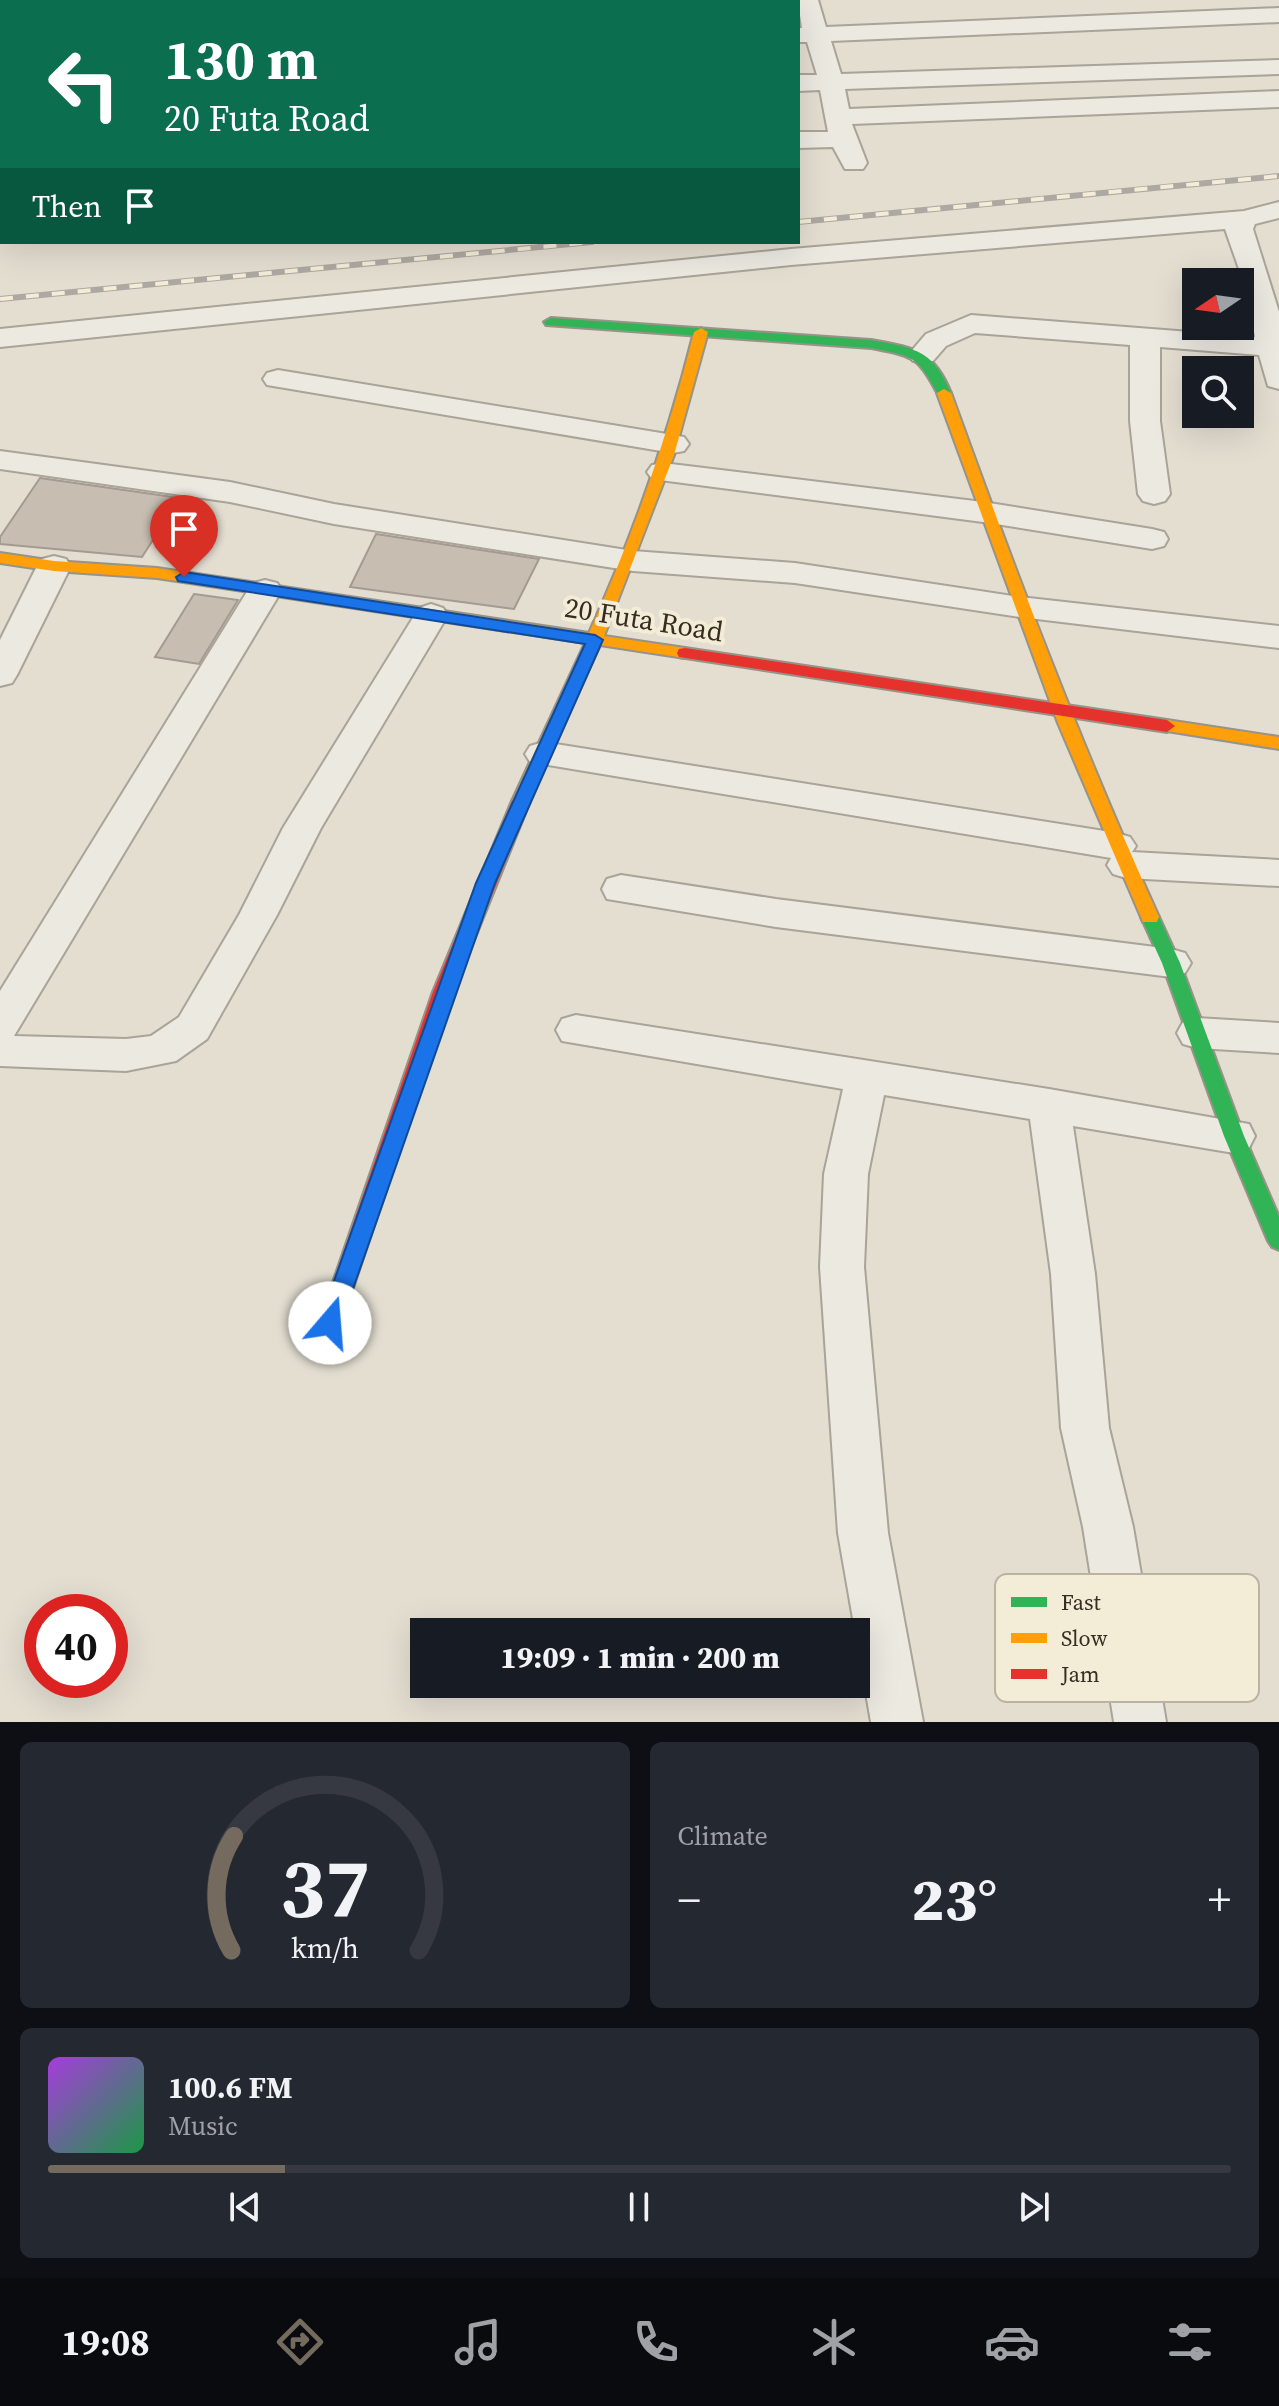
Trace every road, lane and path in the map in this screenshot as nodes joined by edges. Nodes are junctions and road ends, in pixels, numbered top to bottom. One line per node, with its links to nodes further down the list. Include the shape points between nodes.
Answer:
1 (806, 0): 3 (street)
2 (1279, 15): 3 (street)
3 (808, 35): 5 (street)
4 (1279, 67): 5 (street)
5 (831, 81): 6 (street); 8 (street)
6 (800, 83)
7 (1279, 99): 8 (street)
8 (839, 128): 9 (street); 10 (street)
9 (800, 139)
10 (854, 163)
11 (1279, 210): 12 (street)
12 (1244, 219): 15 (street, via 791,257); 17 (street, via 1239,229)
13 (551, 322): 14 (street)
14 (701, 332): 18 (street, via 871,344); 21 (street, via 691,387)
15 (0, 338)
16 (1145, 338): 17 (street); 18 (street, via 971,324 936,340); 23 (street, via 1145,421)
17 (1275, 348): 20 (street)
18 (923, 355): 24 (street, via 936,371)
19 (278, 379): 21 (street)
20 (1279, 380)
21 (668, 458): 24 (street); 27 (street)
22 (0, 460): 27 (street, via 230,492 334,514)
23 (1154, 494)
24 (983, 512): 25 (street); 30 (street)
25 (1152, 539)
26 (0, 558): 28 (street, 20 Futa Road)
27 (633, 561): 30 (street, via 795,573); 33 (street)
28 (54, 566): 29 (street, 20 Futa Road, via 157,573); 34 (street)
29 (265, 590): 31 (street, 20 Futa Road); 42 (street)
30 (1020, 607): 32 (street); 35 (street)
31 (431, 615): 33 (street, 20 Futa Road); 46 (street, via 302,828 193,1028 161,1050 126,1055)
32 (1279, 637)
33 (595, 640): 35 (street, 20 Futa Road); 37 (street)
34 (0, 675)
35 (1064, 712): 36 (street, 20 Futa Road); 38 (street)
36 (1279, 743)
37 (543, 754): 38 (street); 51 (street, via 485,883)
38 (1122, 856): 39 (street); 41 (street)
39 (1279, 873)
40 (621, 889): 41 (street)
41 (1171, 963): 44 (street)
42 (0, 1025)
43 (576, 1030): 47 (street)
44 (1197, 1033): 45 (street); 49 (street)
45 (1279, 1038)
46 (0, 1051)
47 (867, 1076): 48 (street); 54 (street, via 846,1174 842,1267 863,1533)
48 (1049, 1105): 49 (street); 52 (street, via 1073,1274 1085,1428)
49 (1234, 1136): 50 (street)
50 (1279, 1241)
51 (330, 1323)
52 (1116, 1574)
53 (1137, 1702): 55 (street)
54 (897, 1722)
55 (1140, 1722)

